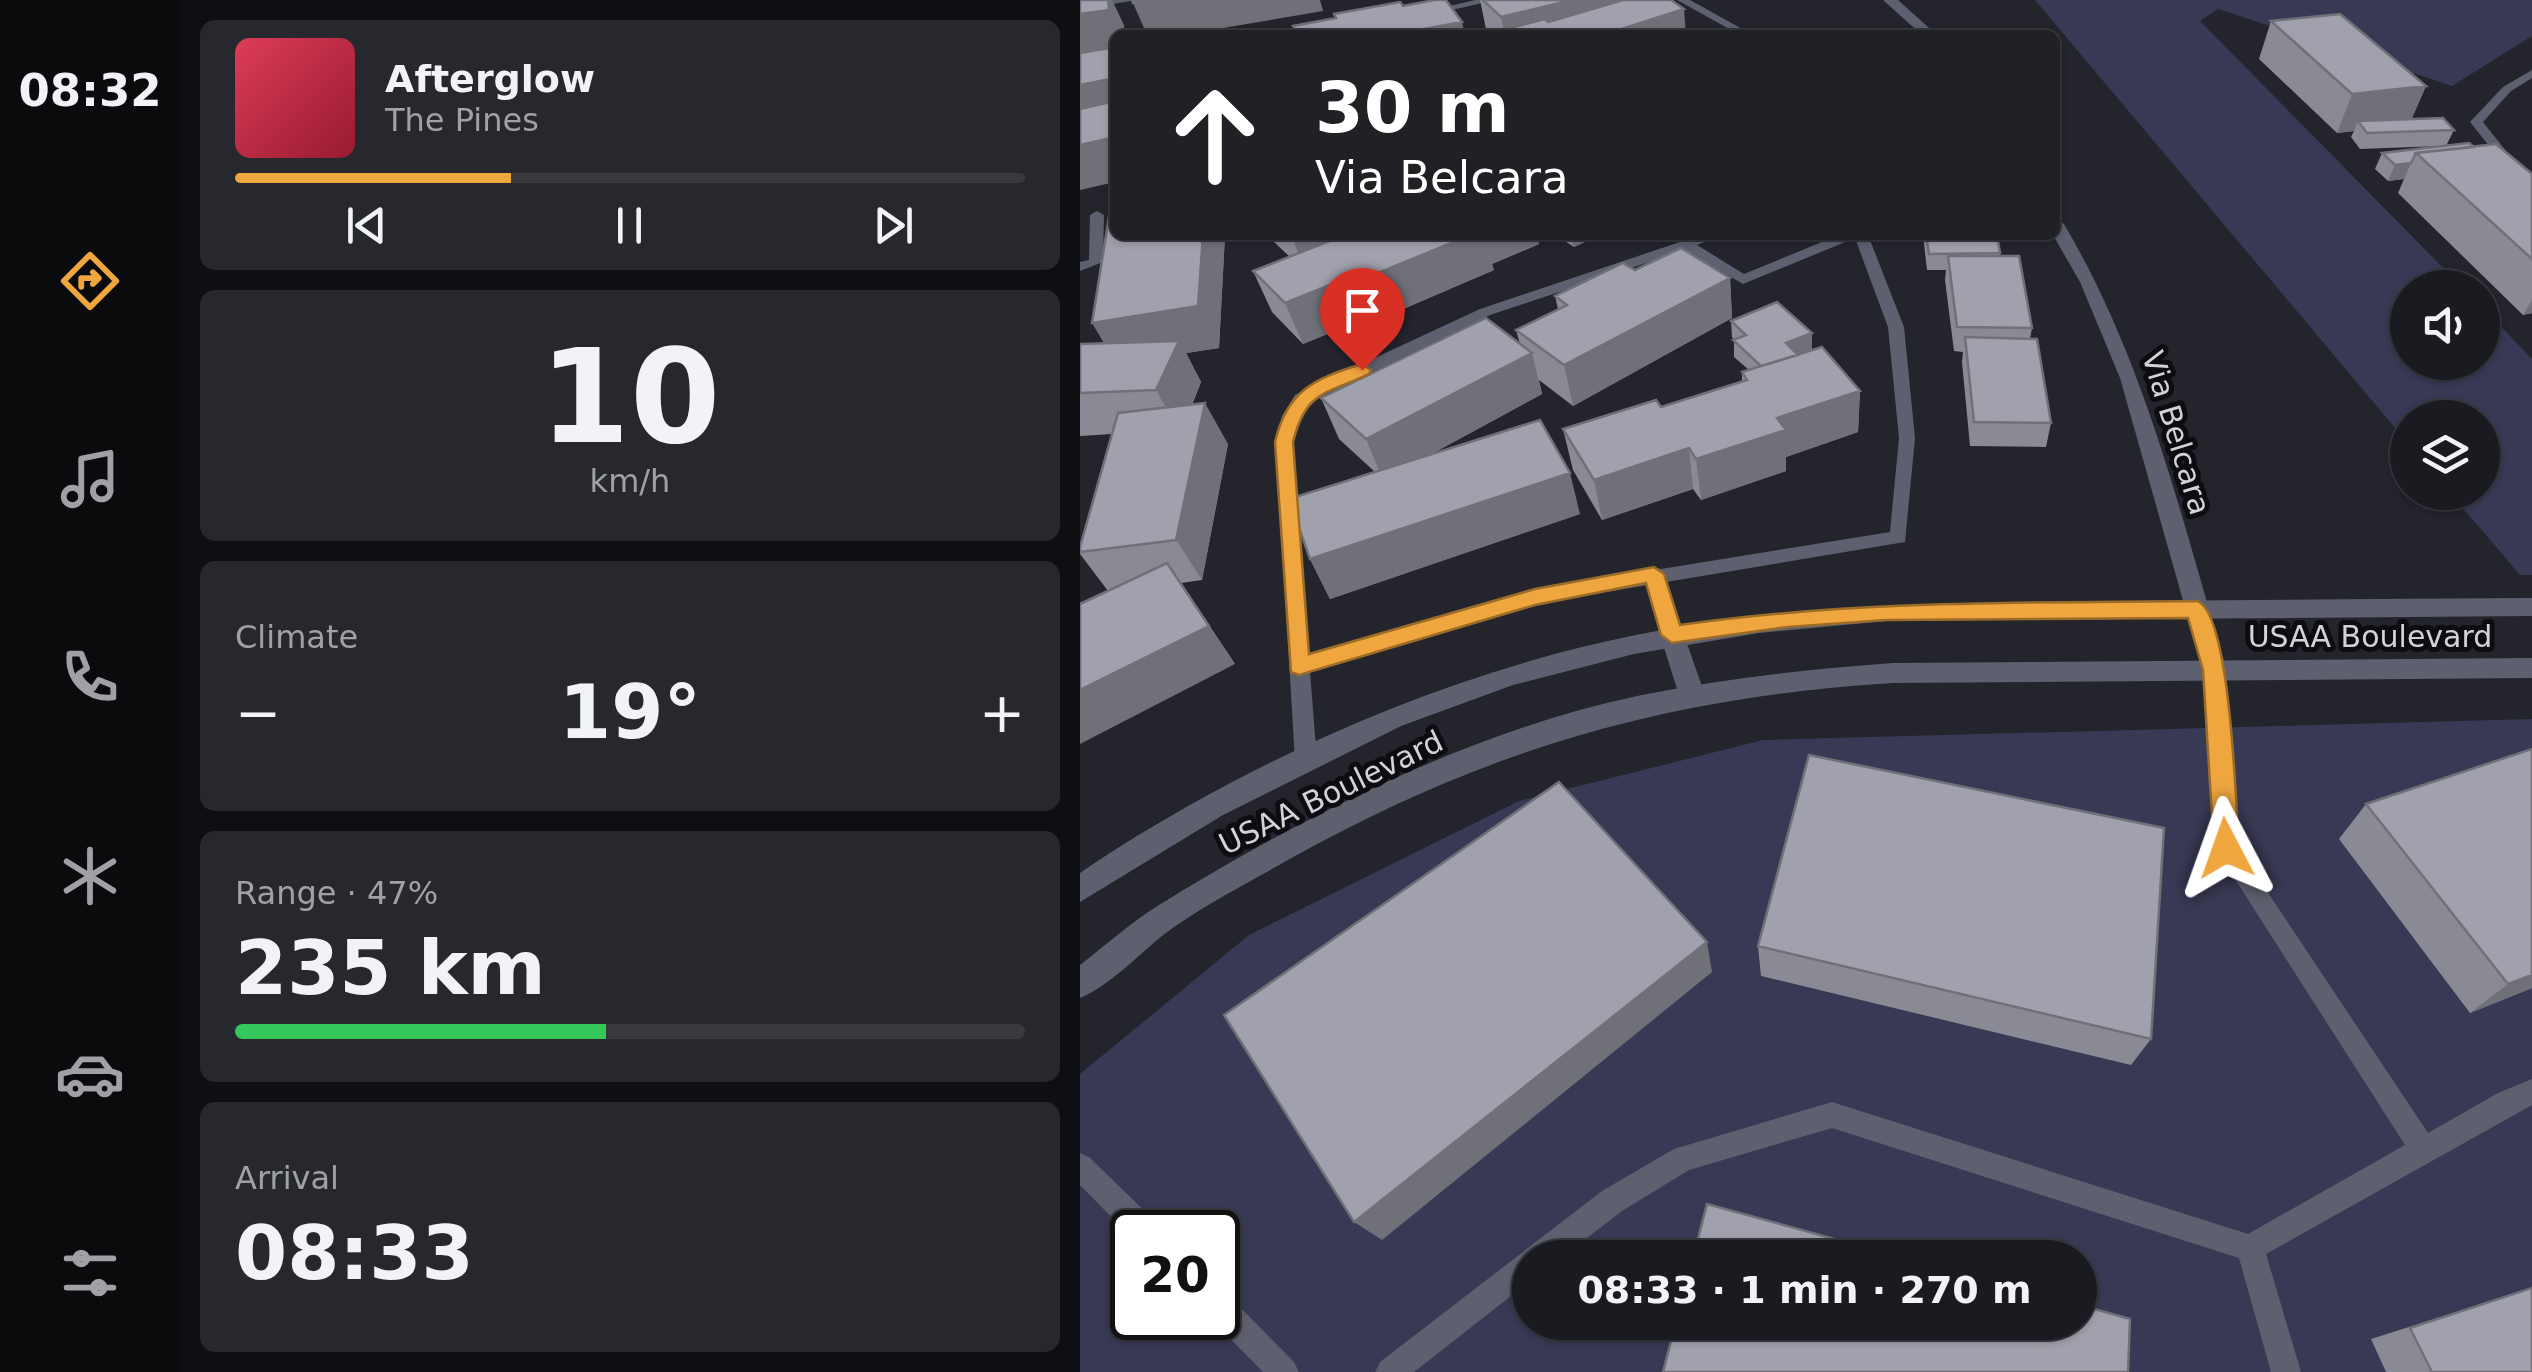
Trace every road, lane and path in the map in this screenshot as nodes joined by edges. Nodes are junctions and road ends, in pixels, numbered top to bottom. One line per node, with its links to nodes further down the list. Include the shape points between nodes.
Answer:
1 (1130, 0): 5 (lane)
2 (1491, 0): 6 (lane)
3 (1682, 0): 7 (lane)
4 (1890, 0): 8 (street)
5 (1080, 7)
6 (1419, 14)
7 (1739, 30)
8 (1924, 30)
9 (2532, 73): 10 (lane, via 2507,88 2476,122)
10 (2532, 181)
11 (1110, 212): 12 (lane)
12 (1097, 216): 13 (lane); 19 (lane, via 1096,262)
13 (1080, 220)
14 (2060, 233): 22 (street, Via Belcara, via 2130,378)
15 (1701, 240): 18 (lane)
16 (1839, 240): 18 (lane, via 1743,280)
17 (1863, 240): 20 (lane, via 1896,327 1907,438 1899,537)
18 (1687, 245): 24 (lane, via 1485,312 1301,398 1284,442)
19 (1080, 266)
20 (1654, 574): 23 (lane); 24 (lane, via 1535,597)
21 (2532, 607): 22 (street, USAA Boulevard)
22 (2197, 610): 23 (street, USAA Boulevard, via 1886,612); 26 (street, Via Belcara)
23 (1672, 635): 27 (street); 28 (street, USAA Boulevard, via 1520,673 1392,719)
24 (1299, 666): 28 (lane)
25 (2532, 668): 26 (street, USAA Boulevard)
26 (2215, 670): 27 (street, USAA Boulevard, via 1893,673); 32 (lane, via 2226,848)
27 (1692, 695): 30 (street, USAA Boulevard, via 1541,734 1419,780 1166,916)
28 (1306, 761): 29 (street, USAA Boulevard, via 1125,855)
29 (1080, 888)
30 (1080, 983)
31 (2532, 1092): 32 (lane)
32 (2423, 1148): 36 (lane)
33 (1080, 1166): 34 (lane)
34 (1124, 1210)
35 (1561, 1240): 36 (lane, via 1683,1158 1832,1115)
36 (2250, 1248): 41 (lane)
37 (1512, 1278): 40 (lane)
38 (1240, 1327): 39 (lane)
39 (1284, 1372)
40 (1390, 1372)
41 (2286, 1372)

